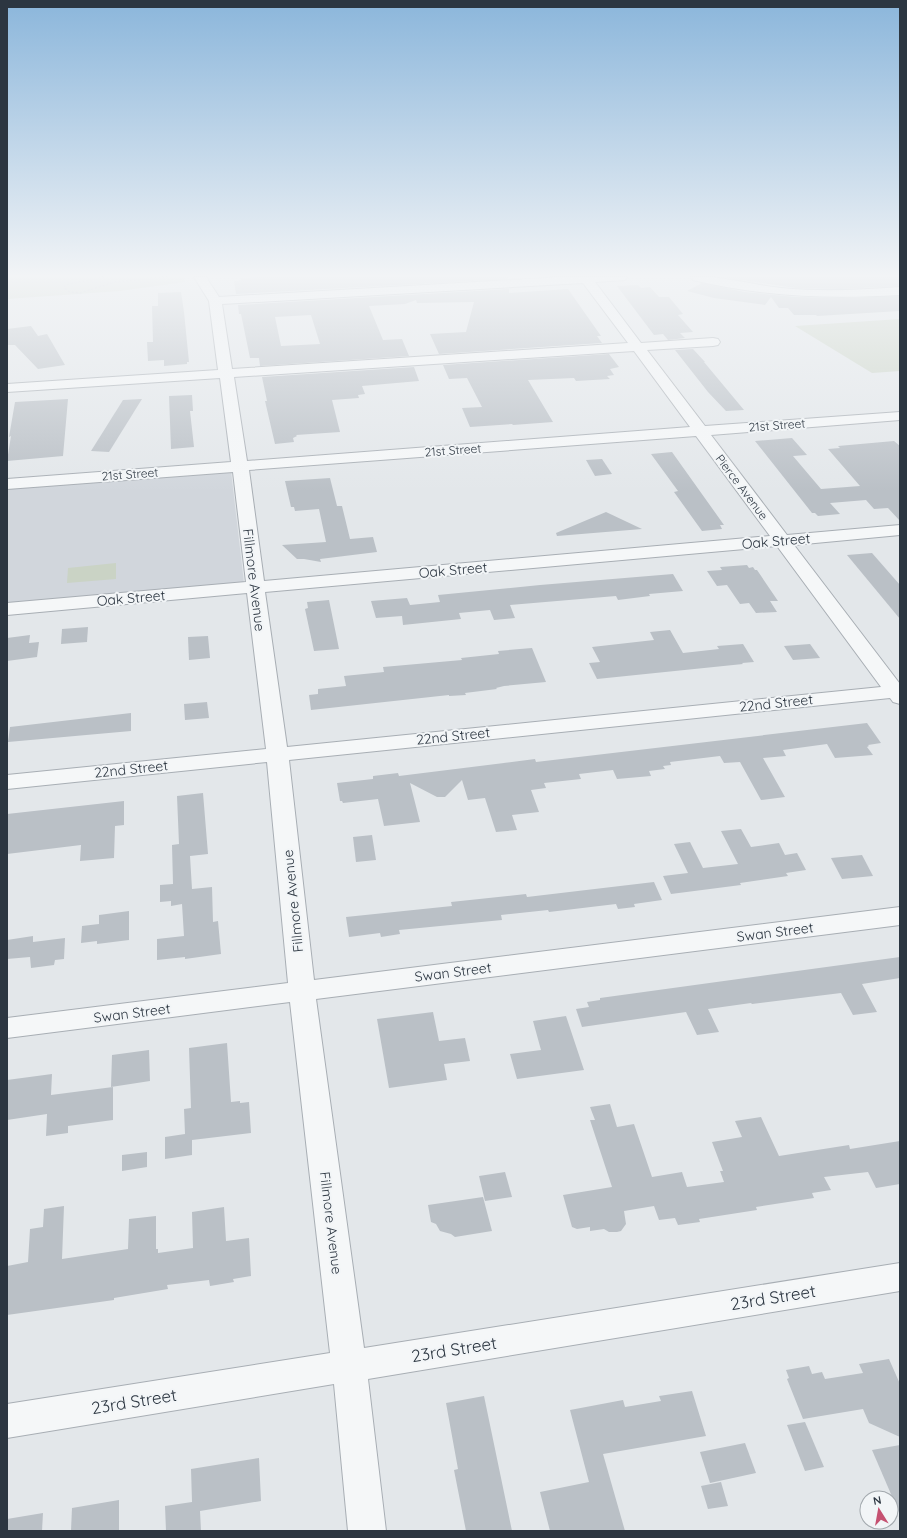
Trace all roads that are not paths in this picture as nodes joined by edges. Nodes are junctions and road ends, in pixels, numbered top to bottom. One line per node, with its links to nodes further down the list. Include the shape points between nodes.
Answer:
1 (223, 349): 4 (street, Fillmore Avenue)
2 (610, 349): 4 (street)
3 (638, 349): 7 (street, Pierce Avenue)
4 (227, 374): 5 (street); 8 (street, Fillmore Avenue)
5 (7, 388)
6 (900, 416): 7 (street, 21st Street)
7 (700, 431): 8 (street, 21st Street); 11 (street, Pierce Avenue)
8 (240, 466): 9 (street, 21st Street); 12 (street, Fillmore Avenue)
9 (7, 484)
10 (900, 530): 11 (street, Oak Street)
11 (782, 541): 12 (street, Oak Street); 14 (street, Pierce Avenue)
12 (255, 587): 13 (street, Oak Street); 15 (street, Fillmore Avenue)
13 (7, 608)
14 (898, 693): 15 (street, 22nd Street)
15 (277, 754): 16 (street, 22nd Street); 18 (street, Fillmore Avenue)
16 (7, 782)
17 (900, 916): 18 (street, Swan Street)
18 (302, 991): 19 (street, Swan Street); 21 (street, Fillmore Avenue)
19 (7, 1028)
20 (900, 1277): 21 (street, 23rd Street)
21 (349, 1366): 22 (street, 23rd Street); 23 (street, Fillmore Avenue)
22 (7, 1421)
23 (367, 1531)

